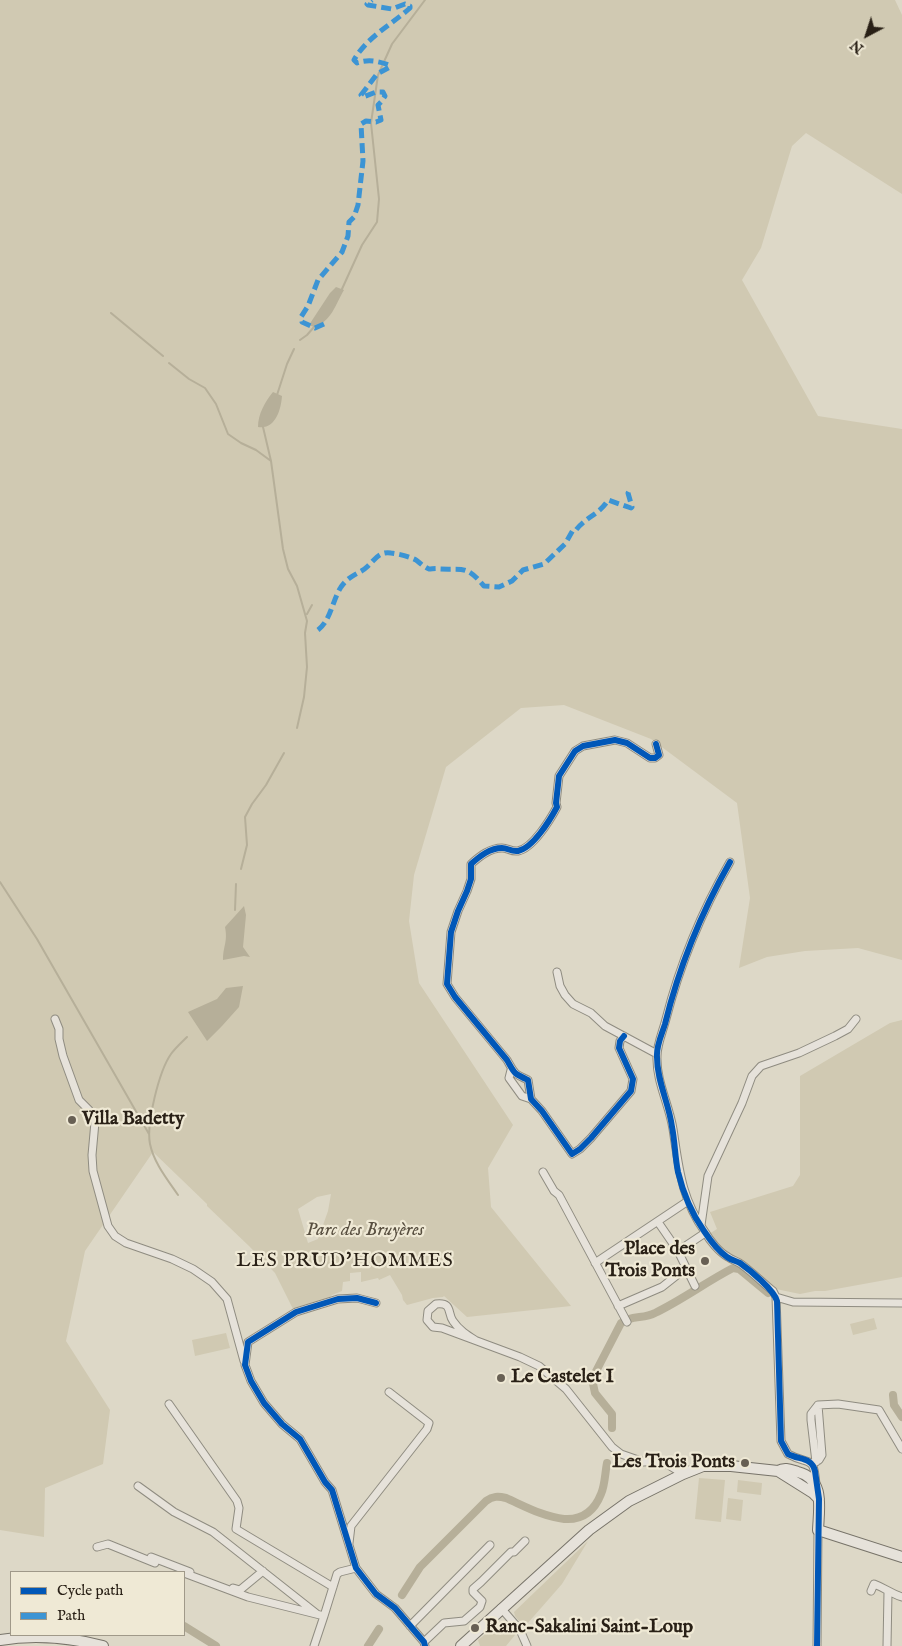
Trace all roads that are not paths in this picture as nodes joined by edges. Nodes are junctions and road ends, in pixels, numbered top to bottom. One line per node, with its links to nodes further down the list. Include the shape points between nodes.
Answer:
1 (656, 744): 8 (street, via 659,755 656,758 615,740 583,746 558,776 557,807 538,836 520,850 493,850 471,864 472,879 451,932 447,984)
2 (730, 862): 7 (street, via 716,886 683,963)
3 (557, 972): 6 (street, via 560,986 573,1004 591,1012 604,1026)
4 (55, 1018): 26 (street, via 63,1056 79,1100 94,1114 93,1171 108,1226 121,1240 193,1268 212,1282 227,1299)
5 (856, 1020): 13 (street, via 842,1033 761,1066 752,1076 708,1176)
6 (624, 1036): 7 (street); 9 (street, via 619,1048 633,1079 631,1091 580,1149 572,1154)
7 (656, 1054): 11 (street, via 660,1083 670,1109 678,1172)
8 (511, 1070): 9 (street, via 528,1080); 9 (street, via 509,1078 522,1096)
9 (531, 1100)
10 (544, 1172): 15 (street)
11 (688, 1201): 12 (street); 13 (street)
12 (658, 1222): 14 (street); 15 (street)
13 (703, 1229): 14 (street); 18 (street, via 727,1257 740,1264)
14 (678, 1251): 16 (street)
15 (595, 1263): 21 (street)
16 (686, 1268): 17 (street); 21 (street, via 662,1287)
17 (695, 1286)
18 (776, 1297): 19 (street, via 793,1302); 31 (street, via 781,1441 788,1454)
19 (902, 1303)
20 (376, 1304): 26 (street, via 357,1298 338,1299 296,1312 248,1342)
21 (618, 1306): 23 (street)
22 (451, 1319): 24 (street); 24 (street, via 451,1310 447,1306 440,1303 431,1306 427,1320 433,1327); 25 (street)
23 (626, 1320)
24 (442, 1328): 25 (street)
25 (475, 1340): 30 (street, via 533,1362 549,1373 566,1389 605,1440 621,1454 644,1462)
26 (245, 1365): 41 (street, via 264,1403 300,1439 332,1490)
27 (389, 1392): 41 (street, via 429,1423 351,1526)
28 (169, 1404): 49 (street, via 237,1501 236,1529)
29 (902, 1449): 31 (street, via 879,1410 838,1404 818,1405 811,1414)
30 (662, 1461): 33 (street); 34 (street)
31 (814, 1463): 35 (street)
32 (778, 1471): 33 (street, via 703,1466); 35 (street, via 787,1469 802,1473); 37 (street)
33 (682, 1474): 34 (street)
34 (672, 1479): 53 (street, via 629,1501 589,1530 544,1577)
35 (816, 1485): 37 (street)
36 (138, 1486): 46 (street, via 174,1512 213,1532)
37 (819, 1499): 38 (street)
38 (818, 1530): 44 (street); 62 (street)
39 (525, 1541): 58 (street, via 473,1589 482,1601 480,1606 464,1621 444,1623)
40 (490, 1545): 55 (street)
41 (349, 1546): 45 (street)
42 (97, 1547): 47 (street, via 108,1544)
43 (151, 1556): 46 (street, via 240,1590)
44 (902, 1558)
45 (356, 1568): 49 (street, via 337,1574); 55 (street, via 376,1594 395,1608)
46 (263, 1570): 54 (street)
47 (178, 1571)
48 (185, 1574): 54 (street, via 248,1597)
49 (333, 1587): 54 (street)
50 (871, 1591): 51 (street, via 874,1584)
51 (888, 1592): 52 (street); 63 (street)
52 (902, 1597)
53 (503, 1610): 57 (street); 61 (street, via 520,1630)
54 (321, 1615): 60 (street)
55 (410, 1626): 58 (street)
56 (0, 1640): 59 (street, via 54,1637)
57 (464, 1643)
58 (424, 1644)
59 (103, 1646)
60 (314, 1646)
61 (527, 1646)
62 (817, 1646)
63 (887, 1646)

